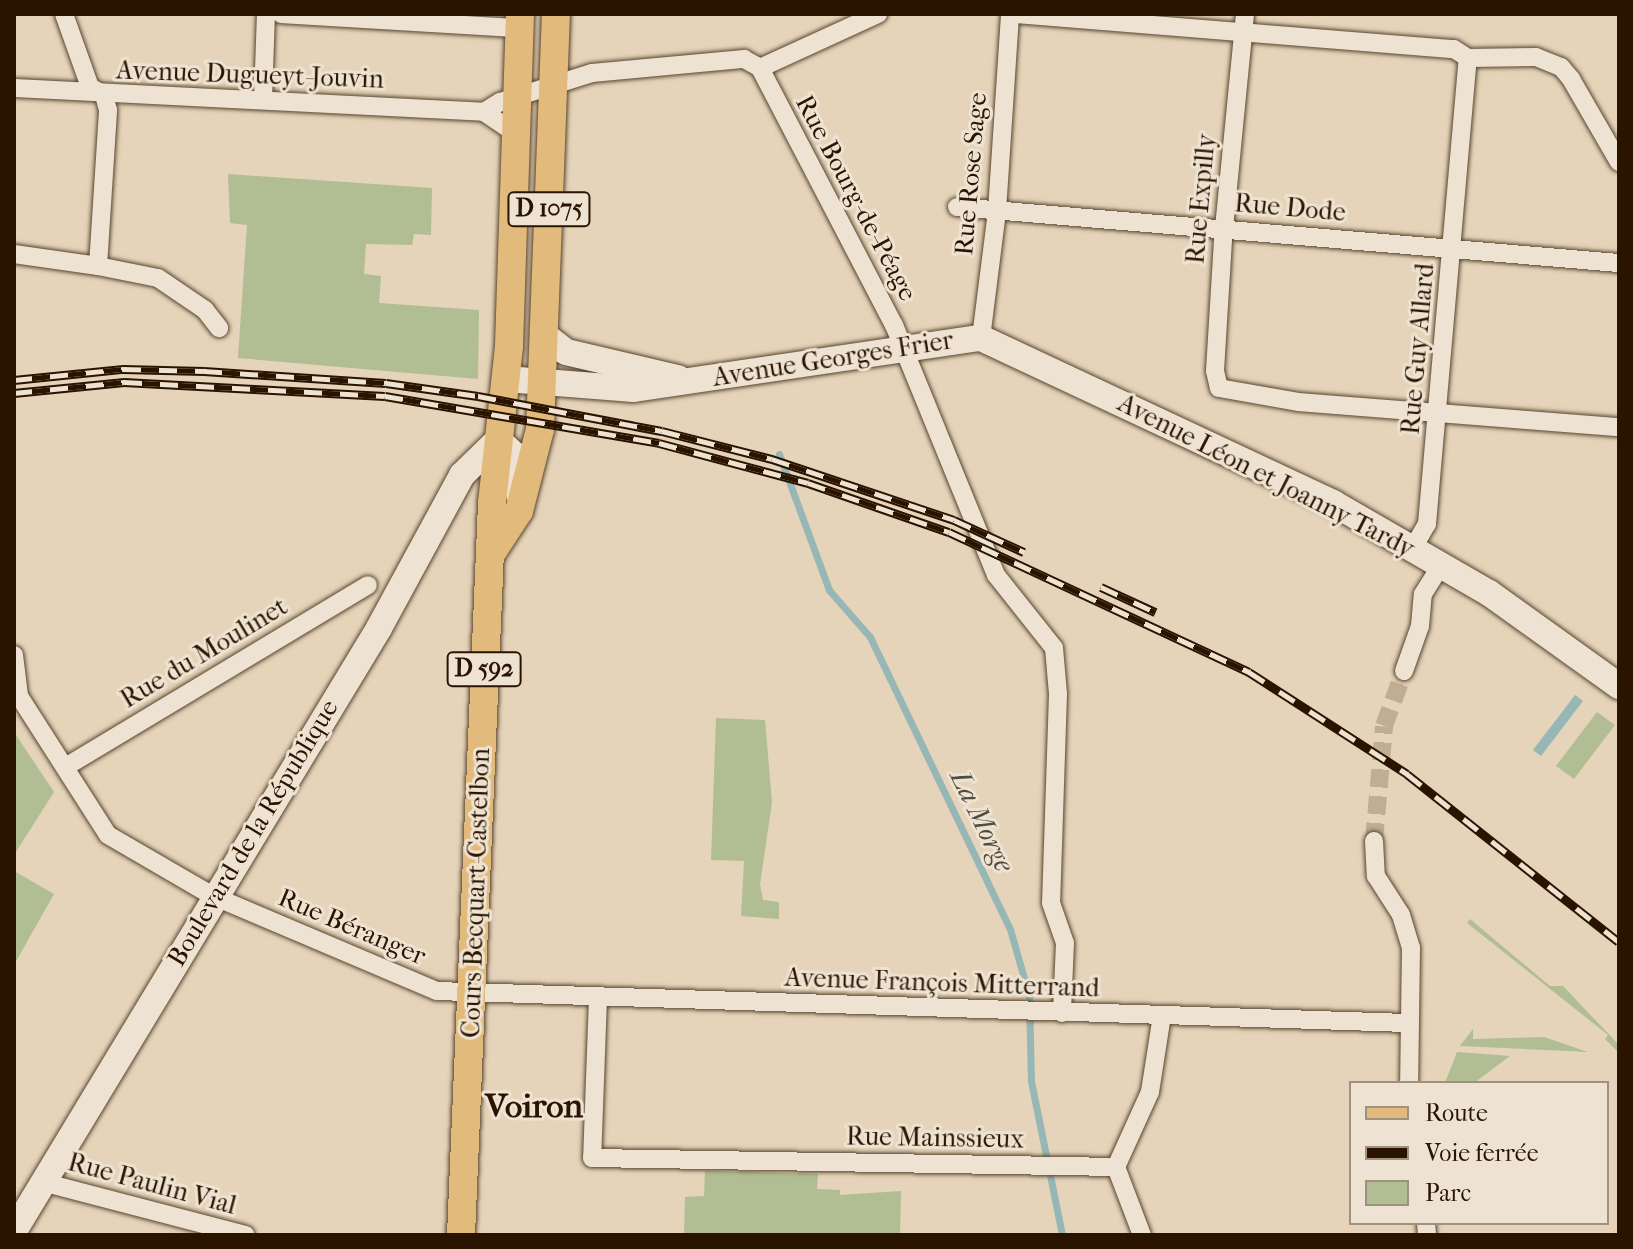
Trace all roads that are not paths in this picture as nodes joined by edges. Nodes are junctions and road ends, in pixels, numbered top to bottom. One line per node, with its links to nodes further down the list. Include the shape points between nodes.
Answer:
1 (64, 14): 14 (street, via 90,87)
2 (266, 14): 16 (street)
3 (281, 14): 8 (street)
4 (556, 14): 12 (main road, D 1075)
5 (878, 14): 11 (street)
6 (1010, 14): 21 (street, Rue Rose Sage)
7 (1016, 14): 9 (street)
8 (526, 19): 12 (main road); 15 (main road, Cours Becquart-Castelbon)
9 (1244, 23): 10 (street, via 1454,49); 22 (street, Rue Expilly)
10 (1467, 57): 19 (street, via 1520,54 1561,67); 23 (street, Rue Guy Allard)
11 (760, 68): 12 (street, Avenue Dugueyt-Jouvin, via 744,59 610,70); 30 (street, Rue Bourg-de-Péage)
12 (556, 84): 15 (street, Avenue Dugueyt-Jouvin); 28 (main road, D 1075)
13 (14, 88): 14 (street, Avenue Dugueyt-Jouvin)
14 (104, 95): 16 (street, Avenue Dugueyt-Jouvin); 26 (street, via 108,110)
15 (516, 98): 17 (street, Avenue Dugueyt-Jouvin); 18 (main road, Cours Becquart-Castelbon)
16 (263, 99): 17 (street, Avenue Dugueyt-Jouvin)
17 (484, 112): 18 (street)
18 (515, 133): 31 (main road, Cours Becquart-Castelbon)
19 (1619, 162)
20 (957, 207): 21 (street, Rue Dode)
21 (997, 211): 22 (street, Rue Dode); 29 (street, Rue Rose Sage)
22 (1224, 229): 23 (street, Rue Dode); 34 (street, Rue Expilly, via 1215,371 1219,388 1298,402)
23 (1453, 248): 25 (street, Rue Dode); 34 (street, Rue Guy Allard)
24 (14, 254): 26 (street)
25 (1619, 263)
26 (98, 266): 27 (street, via 158,278 205,310)
27 (219, 328)
28 (543, 334): 32 (street, Avenue Georges Frier, via 566,352); 33 (main road, D 1075)
29 (981, 338): 30 (street, Avenue Georges Frier); 38 (street, Avenue Léon et Joanny Tardy, via 1229,452)
30 (902, 349): 32 (street, Avenue Georges Frier); 50 (street, Rue Bourg-de-Péage, via 996,575 1054,648 1058,694 1050,879 1051,903 1065,943)
31 (506, 379): 33 (street, Avenue Georges Frier); 36 (main road, Cours Becquart-Castelbon / D 592)
32 (686, 380): 33 (street, Avenue Georges Frier, via 634,389)
33 (542, 382): 37 (main road, via 540,429)
34 (1439, 413): 35 (street); 38 (street, Rue Guy Allard, via 1427,524)
35 (1619, 427)
36 (498, 440): 37 (street, via 517,457); 39 (main road, Cours Becquart-Castelbon / D 592); 47 (street, Boulevard de la République, via 462,475 379,628)
37 (519, 511): 39 (main road)
38 (1413, 548): 40 (street, Avenue Léon et Joanny Tardy)
39 (493, 551): 48 (main road, Cours Becquart-Castelbon / D 592)
40 (1441, 565): 43 (street, via 1423,594 1420,626); 44 (street, Avenue Léon et Joanny Tardy)
41 (368, 585): 45 (street, Rue du Moulinet)
42 (14, 655): 45 (street, Rue Béranger, via 19,696)
43 (1404, 671)
44 (1617, 680)
45 (67, 766): 47 (street, Rue Béranger, via 108,835)
46 (1374, 841): 52 (street, via 1374,868 1408,931)
47 (213, 896): 48 (street, Rue Béranger, via 437,991); 55 (street, Boulevard de la République)
48 (474, 996): 49 (street, Avenue François Mitterrand); 58 (main road, Cours Becquart-Castelbon / D 592)
49 (598, 998): 50 (street, Avenue François Mitterrand); 54 (street, Rue Mainssieux, via 592,1158)
50 (1062, 1013): 51 (street, Avenue François Mitterrand)
51 (1162, 1015): 52 (street, Avenue François Mitterrand); 54 (street, via 1150,1092)
52 (1409, 1023): 53 (street)
53 (1409, 1081)
54 (1116, 1167): 59 (street)
55 (46, 1183): 56 (street, Boulevard de la République); 57 (street, Rue Paulin Vial)
56 (14, 1231)
57 (245, 1235)
58 (461, 1235)
59 (1142, 1235)

